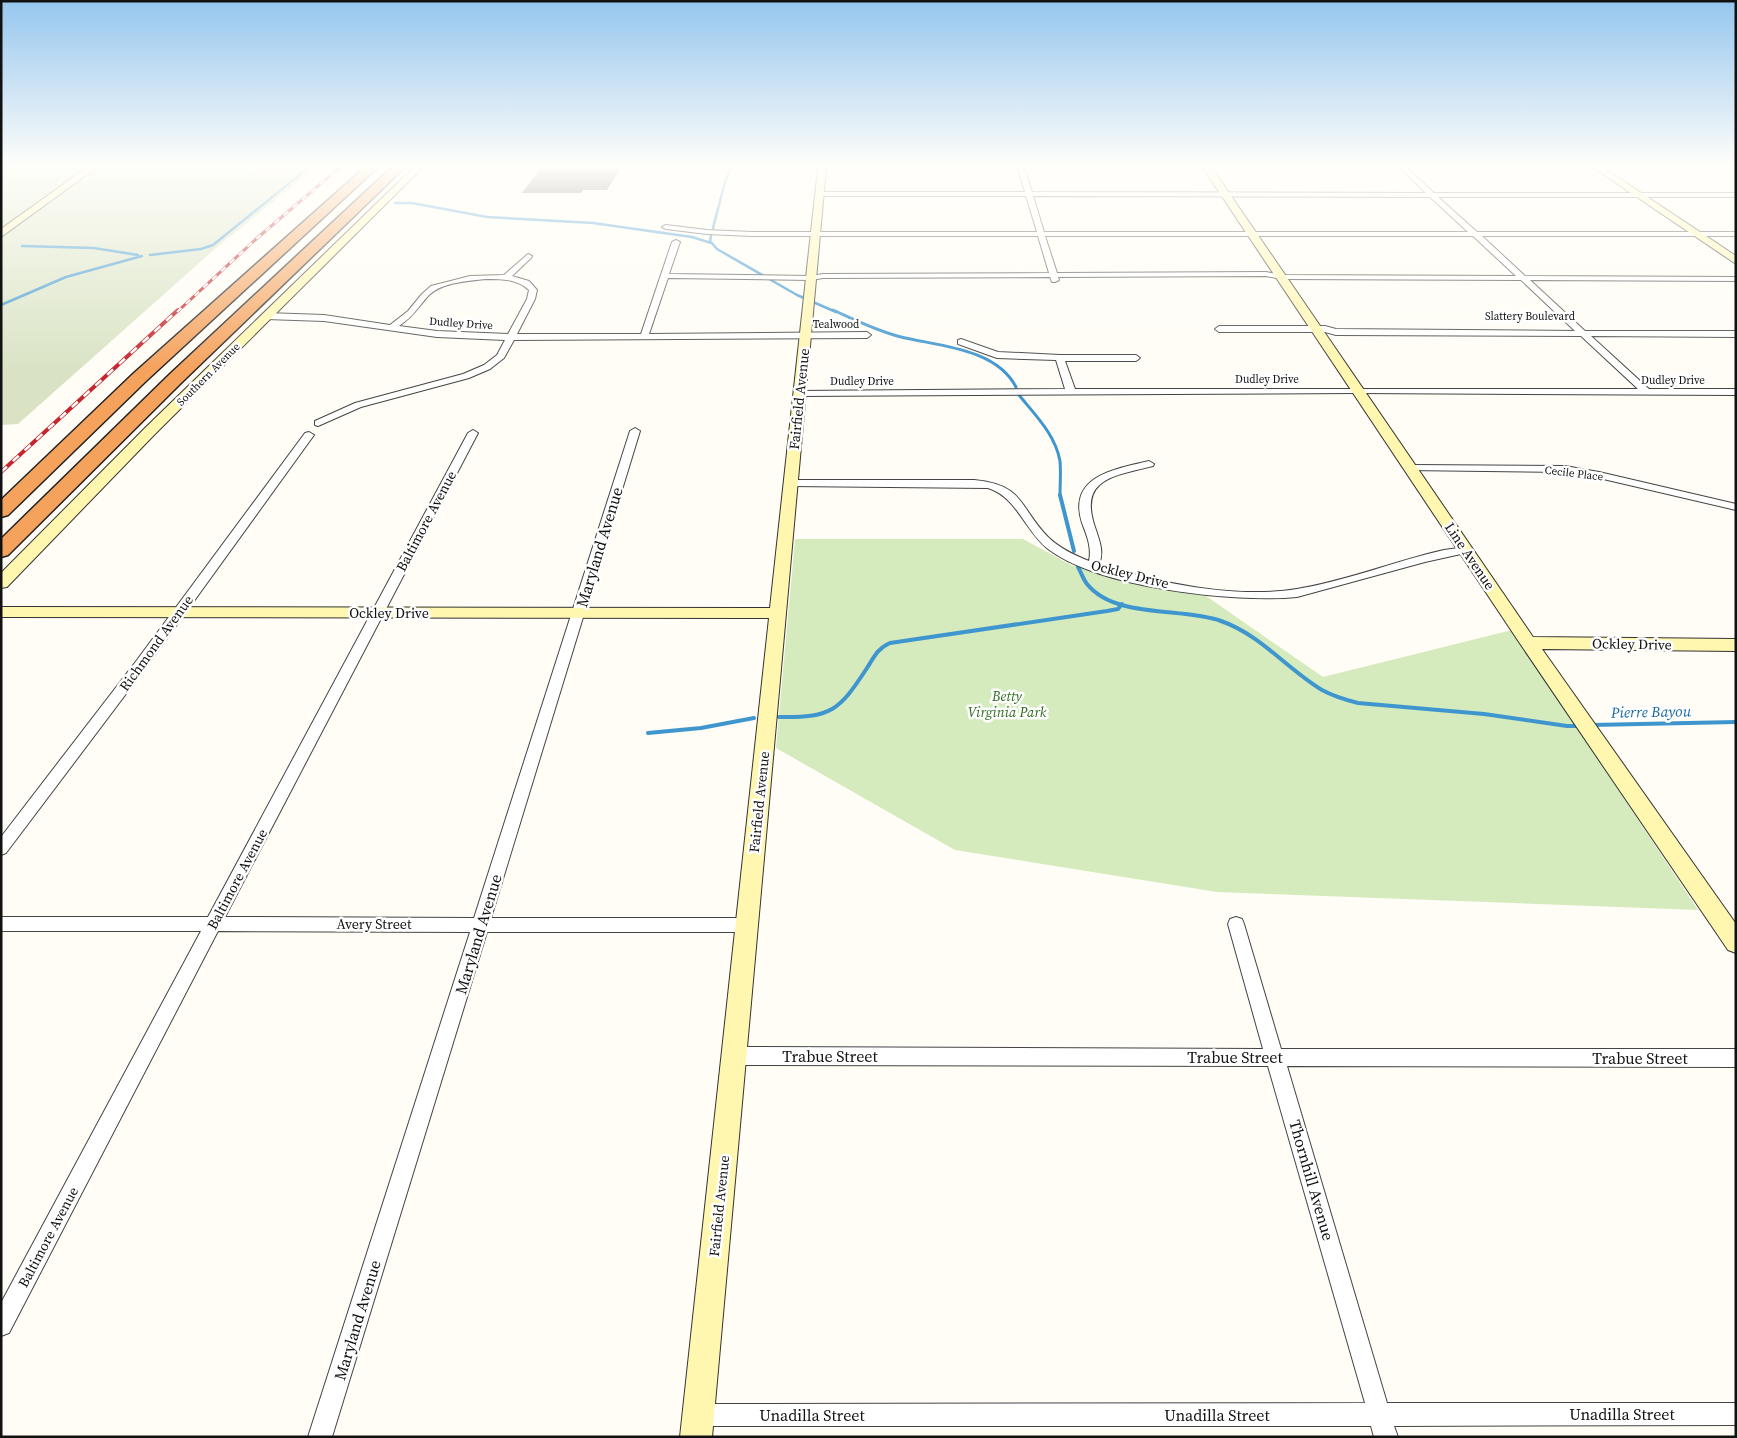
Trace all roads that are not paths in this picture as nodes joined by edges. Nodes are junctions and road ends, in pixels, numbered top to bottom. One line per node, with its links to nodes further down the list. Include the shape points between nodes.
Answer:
1 (296, 235): 46 (highway, via 140,377)
2 (327, 235): 48 (highway)
3 (349, 235): 19 (street, Southern Avenue)
4 (815, 235): 15 (street, Fairfield Avenue)
5 (1041, 235): 16 (street)
6 (1252, 235): 12 (street, Line Avenue)
7 (1476, 235): 17 (street)
8 (1697, 235): 11 (street)
9 (676, 242): 14 (street)
10 (528, 256): 13 (street)
11 (1736, 261)
12 (1278, 277): 16 (street, via 1270,280); 17 (street); 23 (street, Line Avenue)
13 (505, 278): 20 (street, via 470,278 437,286 426,293 412,313); 28 (street, via 526,282 533,290)
14 (664, 278): 15 (street); 29 (street)
15 (814, 278): 16 (street, via 822,281); 27 (street, Fairfield Avenue)
16 (1054, 278)
17 (1522, 278): 18 (street); 24 (street)
18 (1736, 279)
19 (266, 316): 20 (street, Dudley Drive, via 324,318); 50 (street, Southern Avenue)
20 (392, 327): 28 (street, Dudley Drive, via 445,335)
21 (1736, 328): 24 (street, Slattery Boulevard)
22 (1219, 329): 23 (street, Slattery Boulevard)
23 (1320, 329): 24 (street, Slattery Boulevard, via 1336,332); 33 (street, Line Avenue)
24 (1580, 330): 25 (street, Slattery Boulevard); 35 (street)
25 (1736, 334)
26 (867, 335): 27 (street, Tealwood)
27 (805, 336): 29 (street, Dudley Drive); 37 (street, Fairfield Avenue)
28 (510, 337): 29 (street, Dudley Drive); 38 (street, via 501,356 476,372 358,404)
29 (644, 337)
30 (961, 342): 31 (street, via 998,355)
31 (1060, 358): 32 (street); 34 (street)
32 (1136, 358)
33 (1356, 390): 34 (street, Dudley Drive); 35 (street, Dudley Drive); 43 (street, Line Avenue)
34 (1070, 392): 37 (street, Dudley Drive)
35 (1647, 392): 36 (street, Dudley Drive)
36 (1736, 392)
37 (799, 393): 44 (street, Fairfield Avenue)
38 (318, 423)
39 (635, 431): 54 (street, Maryland Avenue)
40 (473, 433): 53 (street, Baltimore Avenue)
41 (309, 435): 52 (street, Richmond Avenue)
42 (1149, 464): 49 (street, via 1103,478 1087,494 1084,508 1097,554)
43 (1410, 468): 45 (street, Cecile Place, via 1565,470); 47 (street, Line Avenue)
44 (790, 483): 49 (street, Ockley Drive, via 974,483 996,486 1012,495 1044,540); 55 (street, Fairfield Avenue)
45 (1736, 507)
46 (1, 511)
47 (1466, 550): 49 (street, Ockley Drive, via 1437,554 1286,594 1210,591); 56 (street, Line Avenue)
48 (1, 551)
49 (1092, 566)
50 (1, 583)
51 (1, 612): 52 (street, Ockley Drive)
52 (179, 613): 53 (street, Ockley Drive); 58 (street, Richmond Avenue)
53 (378, 613): 54 (street, Ockley Drive); 61 (street, Baltimore Avenue)
54 (579, 613): 55 (street, Ockley Drive); 62 (street, Maryland Avenue)
55 (778, 613): 64 (street, Fairfield Avenue)
56 (1529, 643): 57 (street, Ockley Drive); 59 (street, Line Avenue)
57 (1736, 645)
58 (1, 849)
59 (1728, 921): 65 (street, Line Avenue)
60 (1, 924): 61 (street, Avery Street)
61 (214, 924): 62 (street, Avery Street); 69 (street, Baltimore Avenue)
62 (481, 924): 64 (street, Avery Street); 73 (street, Maryland Avenue)
63 (1236, 924): 67 (street, Thornhill Avenue)
64 (747, 925): 66 (street, Fairfield Avenue)
65 (1736, 943)
66 (734, 1056): 67 (street, Trabue Street); 72 (street, Fairfield Avenue)
67 (1276, 1058): 68 (street, Trabue Street); 70 (street, Thornhill Avenue)
68 (1736, 1058)
69 (1, 1325)
70 (1380, 1414): 71 (street, Unadilla Street); 72 (street, Unadilla Street); 74 (street, Thornhill Avenue)
71 (1736, 1414)
72 (697, 1426)
73 (320, 1437)
74 (1386, 1437)

